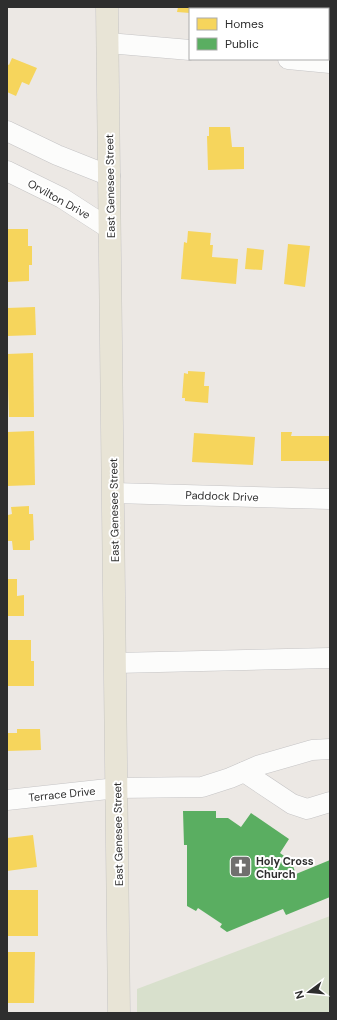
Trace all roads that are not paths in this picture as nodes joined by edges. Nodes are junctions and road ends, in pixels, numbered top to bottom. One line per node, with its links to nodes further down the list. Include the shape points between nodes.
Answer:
1 (107, 7): 2 (main road, East Genesee Street)
2 (108, 43): 3 (street); 8 (main road, East Genesee Street)
3 (189, 50)
4 (298, 60): 5 (street)
5 (330, 63)
6 (7, 131): 8 (street)
7 (7, 171): 9 (street, Orvilton Drive, via 62,198)
8 (110, 176): 9 (main road, East Genesee Street)
9 (110, 229): 10 (main road, East Genesee Street)
10 (114, 493): 11 (street, Paddock Drive); 13 (main road, East Genesee Street)
11 (330, 499)
12 (330, 658): 13 (street)
13 (116, 663): 16 (main road, East Genesee Street)
14 (330, 749): 15 (street, Terrace Drive, via 312,750)
15 (244, 772): 16 (street, Terrace Drive, via 202,787); 18 (street, via 292,804 307,809)
16 (117, 788): 17 (street, Terrace Drive); 19 (main road, East Genesee Street)
17 (7, 800)
18 (330, 802)
19 (119, 1013)

